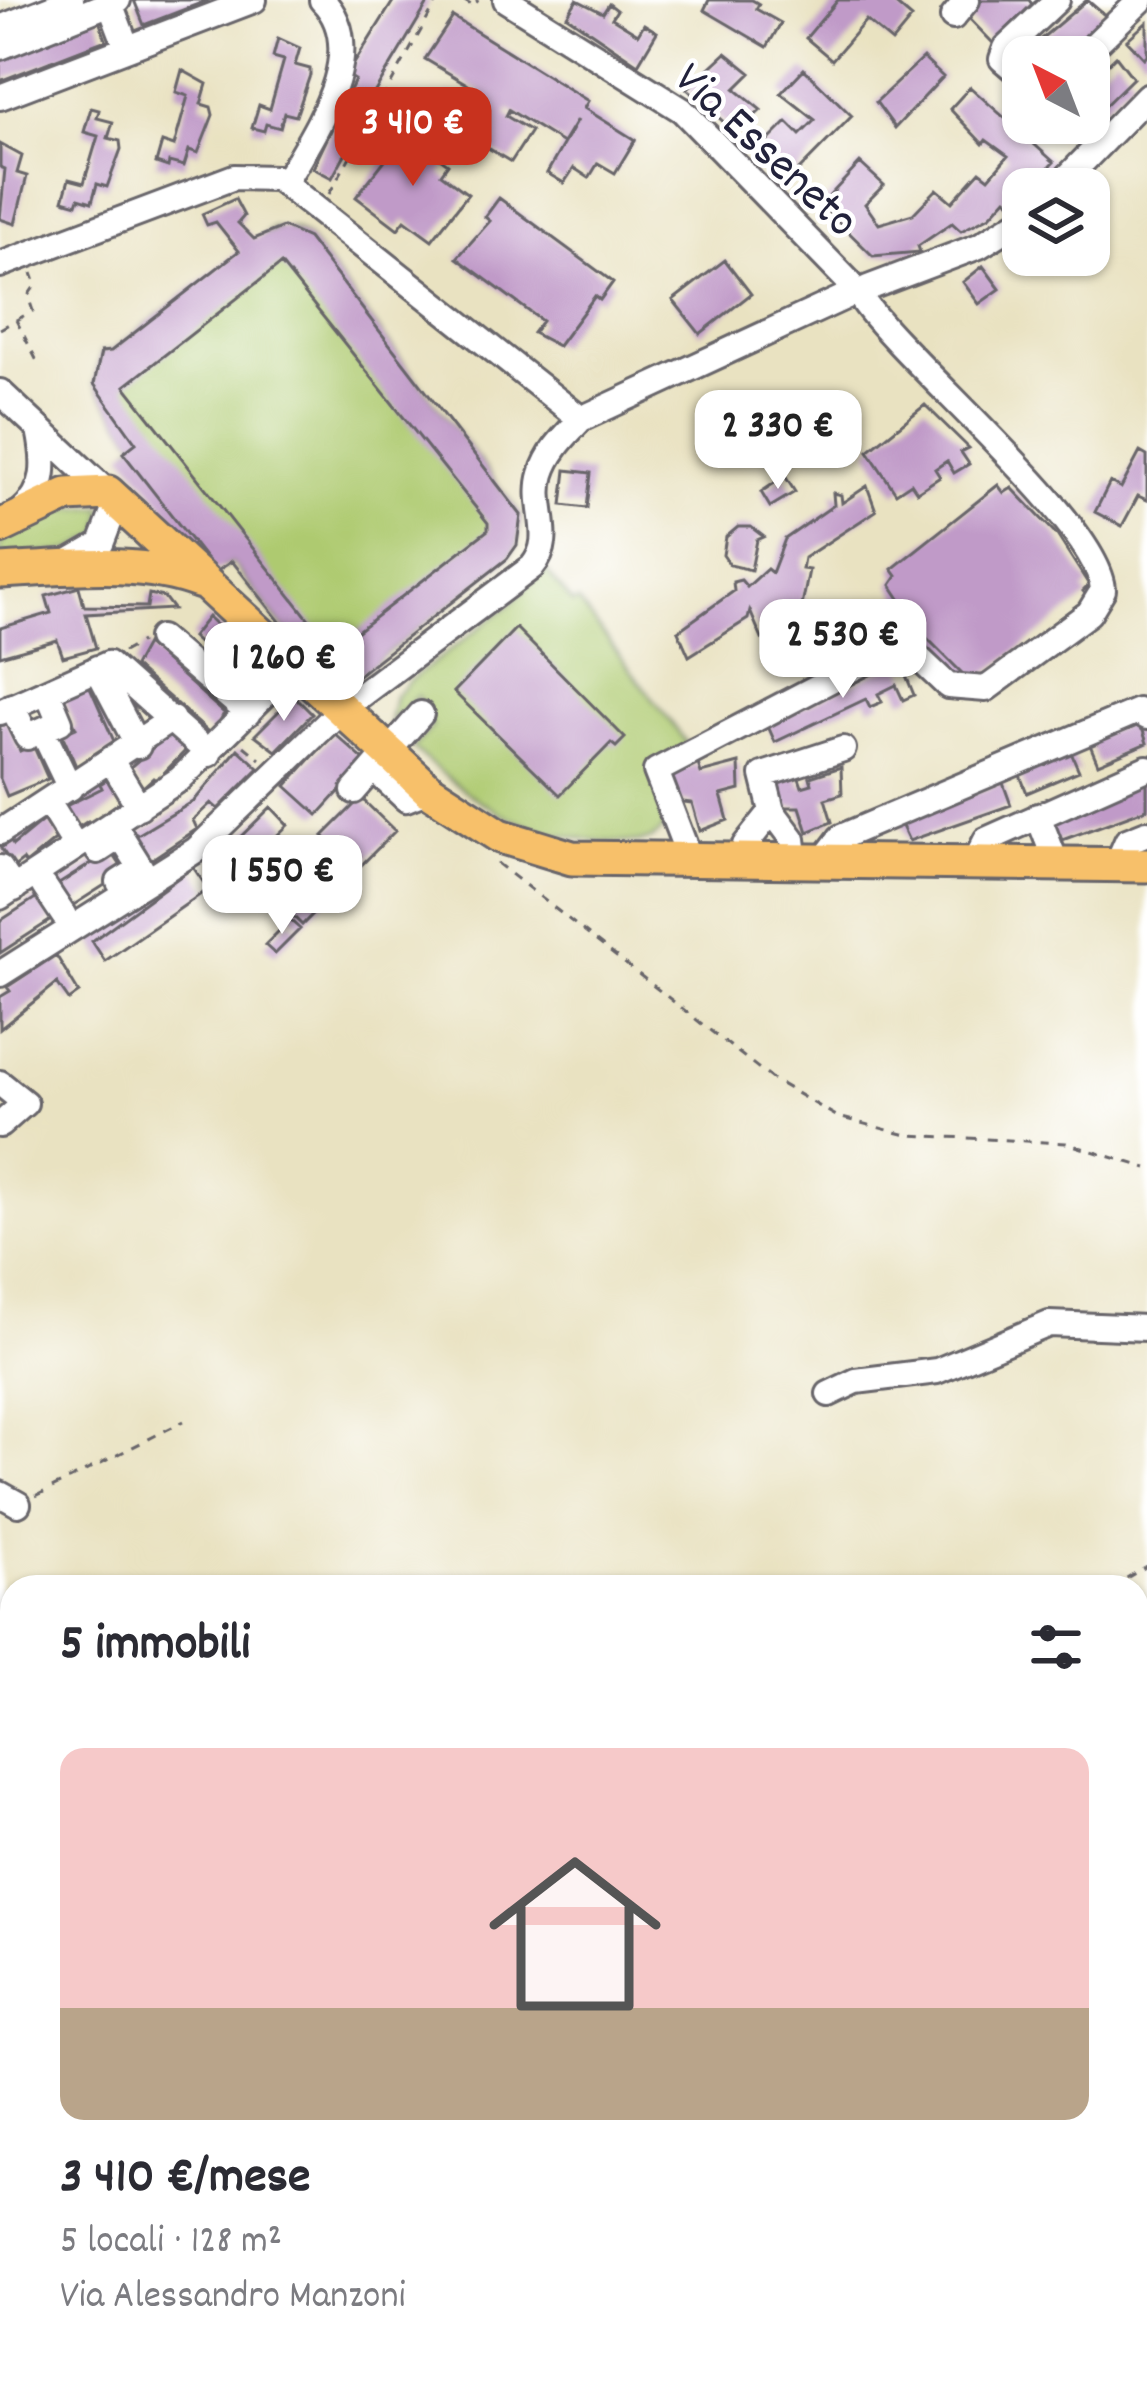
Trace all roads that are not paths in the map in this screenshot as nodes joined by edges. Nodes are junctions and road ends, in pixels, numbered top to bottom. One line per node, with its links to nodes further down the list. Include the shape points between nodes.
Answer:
1 (71, 0): 8 (street)
2 (254, 0): 12 (street)
3 (322, 0): 16 (street, via 340,26 341,64)
4 (506, 0): 19 (street, Via Esseneto, via 682,110)
5 (1057, 0): 9 (street)
6 (114, 2): 11 (street); 12 (street)
7 (1132, 3): 10 (street)
8 (0, 28)
9 (1019, 36)
10 (1101, 36)
11 (0, 47)
12 (127, 49): 14 (street)
13 (1147, 96): 15 (street)
14 (0, 97)
15 (1077, 168)
16 (285, 182): 18 (street, via 234,177); 21 (street)
17 (1002, 232): 19 (street)
18 (11, 261)
19 (857, 292): 21 (street); 54 (street, Via Esseneto, via 1094,557 1102,574 1098,603 986,688 948,686 910,650 892,648 656,771)
20 (0, 392): 22 (street)
21 (581, 419): 33 (street, via 554,447 541,478 546,542 537,561)
22 (39, 429): 23 (street); 24 (street, via 42,485)
23 (112, 498): 24 (main road, via 67,495); 25 (street, via 101,544); 27 (main road)
24 (3, 526)
25 (58, 568): 26 (main road); 27 (main road, via 165,572)
26 (0, 571)
27 (205, 583): 30 (main road)
28 (160, 638): 34 (street)
29 (102, 666): 31 (street); 36 (street); 39 (street)
30 (294, 666): 33 (main road); 34 (street)
31 (47, 691): 32 (street); 38 (street, via 59,722)
32 (6, 709): 38 (street, via 27,736)
33 (341, 709): 43 (main road); 66 (street, via 196,850)
34 (248, 713): 41 (street)
35 (1147, 717): 50 (street, via 1138,710)
36 (172, 719): 39 (street); 41 (street)
37 (420, 726): 43 (street)
38 (43, 730): 46 (street)
39 (138, 746): 42 (street)
40 (843, 748): 48 (street, via 763,775)
41 (209, 754): 47 (street)
42 (112, 762): 46 (street); 47 (street)
43 (382, 762): 45 (street); 54 (main road, via 500,836 552,855)
44 (1147, 768): 49 (street)
45 (354, 791)
46 (59, 795): 51 (street); 53 (street)
47 (140, 807): 53 (street)
48 (772, 812): 57 (street); 59 (street, via 745,845)
49 (1038, 816): 55 (street, via 986,840); 56 (street)
50 (885, 817): 57 (street); 58 (street)
51 (3, 821)
52 (1147, 833): 60 (street, via 1127,841)
53 (76, 847): 61 (street)
54 (691, 862): 59 (main road)
55 (975, 862): 56 (main road); 58 (main road)
56 (1056, 862): 60 (main road)
57 (809, 863): 58 (main road); 59 (main road)
58 (900, 863)
59 (742, 864)
60 (1132, 865)
61 (4, 885)
62 (44, 886): 63 (street); 64 (street); 64 (street, via 121,836 141,868)
63 (0, 914)
64 (64, 916): 65 (street)
65 (0, 958)
66 (0, 974)
67 (0, 1083): 68 (street, via 25,1103)
68 (0, 1125)
69 (1147, 1328): 70 (street, via 1048,1324 937,1370 856,1381)
70 (829, 1394)

